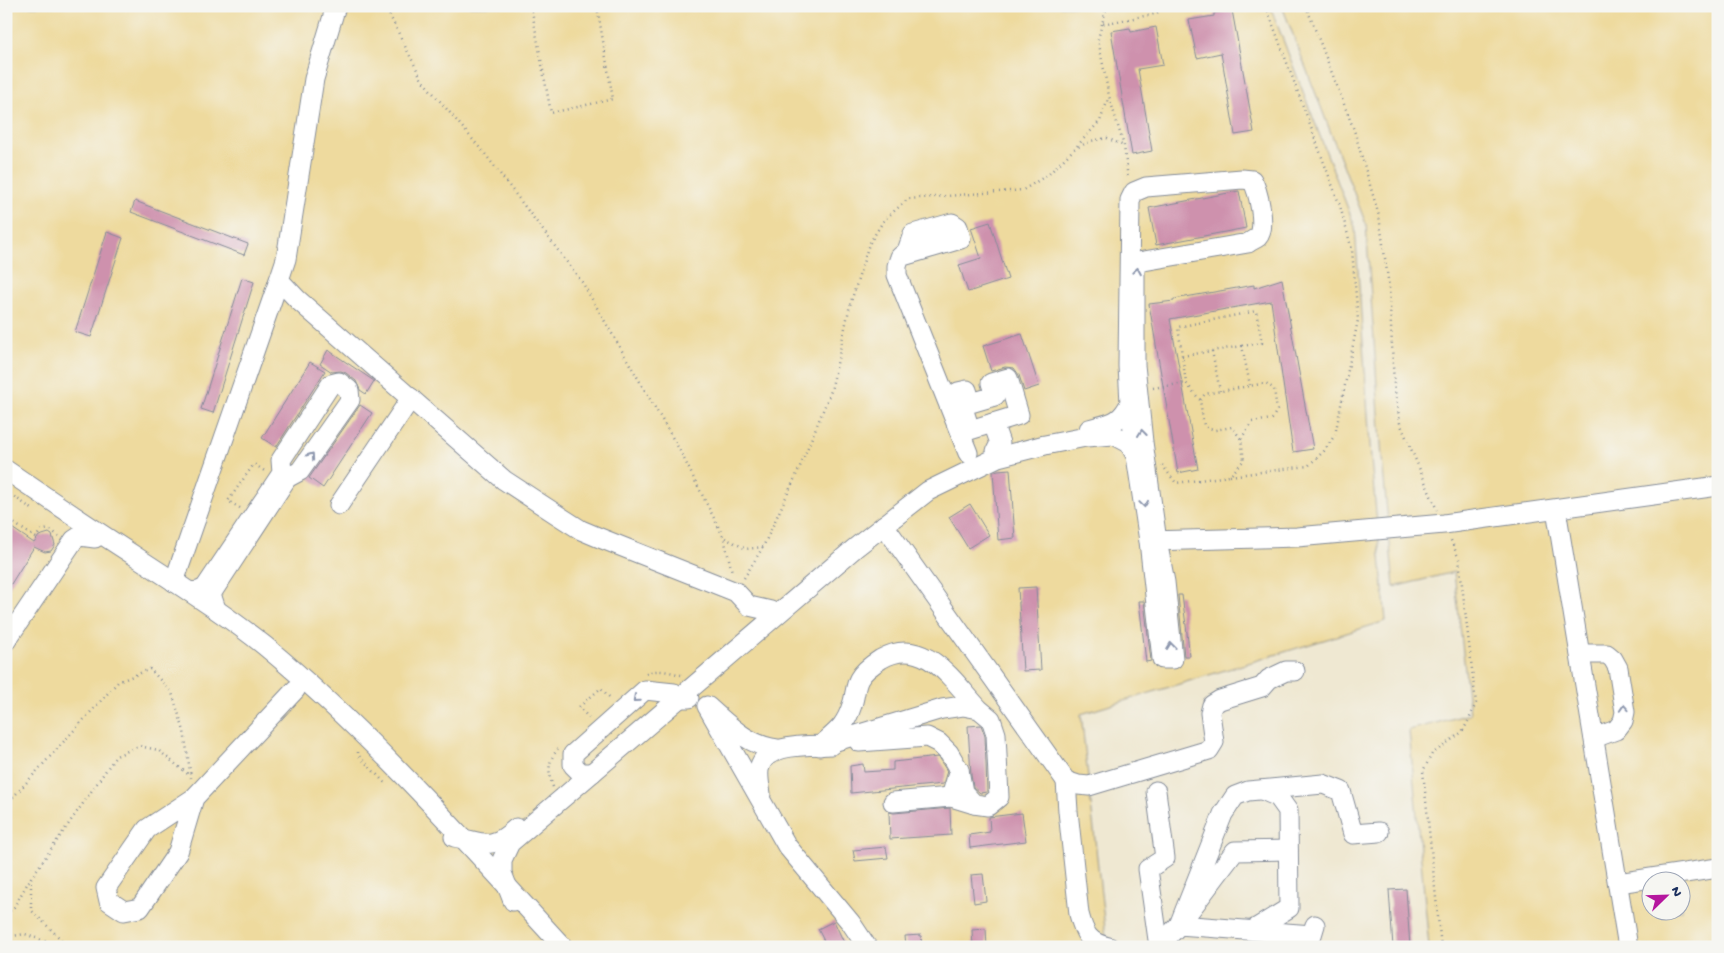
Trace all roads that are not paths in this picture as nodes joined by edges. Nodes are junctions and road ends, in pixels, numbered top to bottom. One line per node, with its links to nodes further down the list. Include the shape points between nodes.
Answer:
1 (336, 6): 3 (lane, via 314,79 286,259)
2 (900, 257): 9 (lane, via 897,275)
3 (279, 280): 5 (lane); 19 (lane)
4 (1134, 397): 4 (lane, one-way to 4, via 1135,268 1138,262 1248,243 1259,236 1262,227 1252,180 1146,187 1134,192 1130,200 1128,366); 7 (lane, via 1116,422); 8 (lane); 18 (lane, one-way to 4)
5 (411, 398): 13 (lane); 21 (lane, via 504,480 581,530 736,592 749,606)
6 (992, 423): 7 (lane)
7 (1002, 447): 9 (lane)
8 (1136, 456): 16 (lane, via 1128,443 1114,435 1035,447 998,458 928,491); 18 (lane, one-way to 18)
9 (969, 460): 21 (lane, via 910,496)
10 (6, 470): 19 (lane)
11 (6, 477): 15 (lane)
12 (1718, 486): 14 (lane)
13 (339, 505)
14 (1556, 509): 18 (lane, via 1444,524 1297,537); 24 (lane)
15 (66, 518): 17 (lane); 22 (lane, via 70,528 69,539)
16 (884, 525): 25 (lane); 36 (lane)
17 (95, 538): 23 (lane, via 80,536 74,540); 27 (lane, via 213,614 261,650)
18 (1153, 541): 18 (lane, one-way to 18, via 1162,659 1172,659 1165,582)
19 (182, 587): 20 (lane); 20 (lane, one-way to 19, via 211,594 287,478 300,471 350,400 349,390 339,382 331,384 281,460 282,473 205,588 199,591)
20 (216, 609): 45 (lane, via 308,684 409,780)
21 (771, 611): 28 (lane)
22 (6, 631)
23 (6, 641)
24 (1580, 654): 31 (lane); 31 (lane, one-way to 24, via 1616,730 1623,721 1625,712 1618,668 1607,654)
25 (712, 670): 28 (lane); 29 (lane, via 706,692)
26 (1295, 671): 36 (lane, via 1269,679 1262,688 1212,705 1214,742 1209,750 1089,786)
27 (298, 686): 37 (lane); 45 (lane, via 405,784)
28 (677, 696): 29 (lane, via 699,700); 35 (lane)
29 (707, 706): 33 (lane, via 742,736 764,747); 41 (lane)
30 (979, 709): 32 (lane, via 963,706 942,709); 32 (lane, via 936,662 917,652 900,651 871,665 858,680 844,725); 43 (lane, via 991,719 996,734 999,797 988,806)
31 (1594, 738): 48 (lane)
32 (820, 746): 33 (lane); 34 (lane, via 927,737 949,753)
33 (777, 749): 41 (lane, via 764,757 759,770)
34 (959, 770): 40 (lane); 43 (lane, via 963,792)
35 (586, 773): 45 (lane, via 504,839 493,844); 49 (lane, via 510,843 502,860 502,873)
36 (1066, 781): 57 (lane, via 1083,930 1098,945)
37 (196, 787): 37 (lane, via 147,829 106,888 108,901 124,911 140,908 178,852)
38 (1262, 790): 44 (lane, via 1323,784 1341,792 1354,834); 46 (lane, via 1278,797 1288,811); 50 (lane, via 1235,796 1223,814)
39 (1156, 791): 53 (lane, via 1165,858 1148,869)
40 (951, 797): 42 (lane); 43 (lane)
41 (761, 800): 56 (lane, via 787,846)
42 (893, 802)
43 (974, 804)
44 (1379, 832)
45 (458, 838): 49 (lane)
46 (1288, 850): 50 (lane, via 1236,851); 52 (lane, via 1289,908)
47 (1718, 868): 48 (lane)
48 (1618, 883): 58 (lane)
49 (511, 895): 54 (lane); 55 (lane)
50 (1179, 925): 52 (lane); 53 (lane)
51 (1315, 925): 52 (lane, via 1312,935)
52 (1253, 930)
53 (1159, 946)
54 (555, 947)
55 (563, 947)
56 (867, 947)
57 (1109, 947)
58 (1628, 947)

